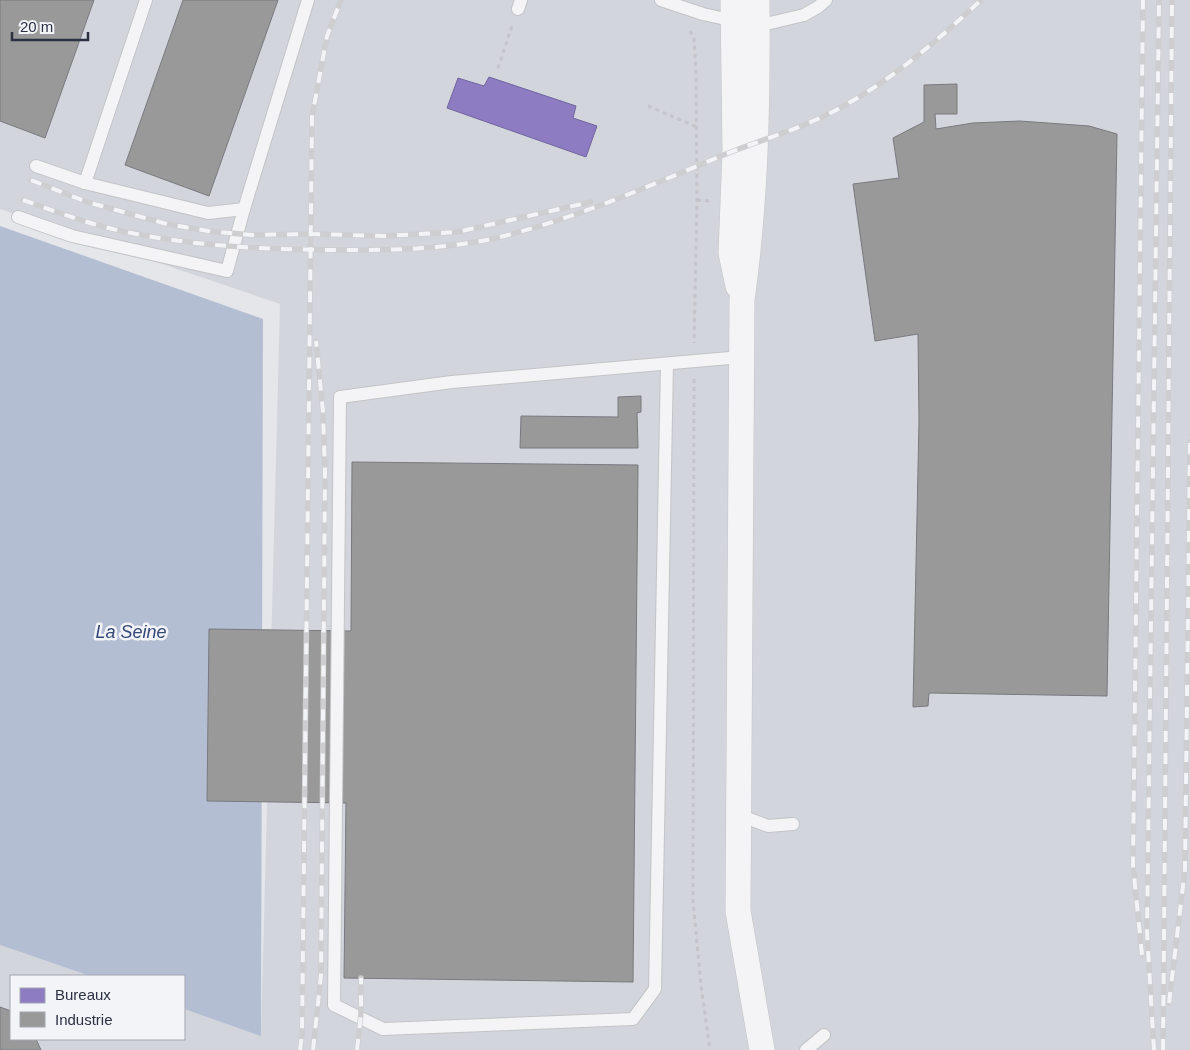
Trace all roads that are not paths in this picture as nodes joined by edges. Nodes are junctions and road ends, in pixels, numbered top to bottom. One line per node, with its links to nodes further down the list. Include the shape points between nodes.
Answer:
1 (146, 0): 9 (lane)
2 (308, 0): 10 (lane)
3 (661, 0): 6 (lane, via 703,14)
4 (757, 0): 7 (street)
5 (826, 0): 7 (lane, via 804,16)
6 (733, 10): 7 (lane); 12 (street, via 735,151 731,253)
7 (757, 26): 12 (street, via 753,201)
8 (36, 166): 9 (lane)
9 (86, 183): 10 (lane, via 208,213)
10 (244, 209): 11 (lane, via 227,271 72,236)
11 (18, 217)
12 (742, 300): 13 (street)
13 (741, 357): 14 (lane); 15 (street)
14 (667, 364): 14 (lane, via 452,382 340,397 334,1005 383,1029 633,1019 655,989)
15 (739, 815): 16 (lane, via 768,826); 18 (street, via 738,910)
16 (792, 824)
17 (824, 1035): 19 (lane)
18 (762, 1050)
19 (806, 1050)

